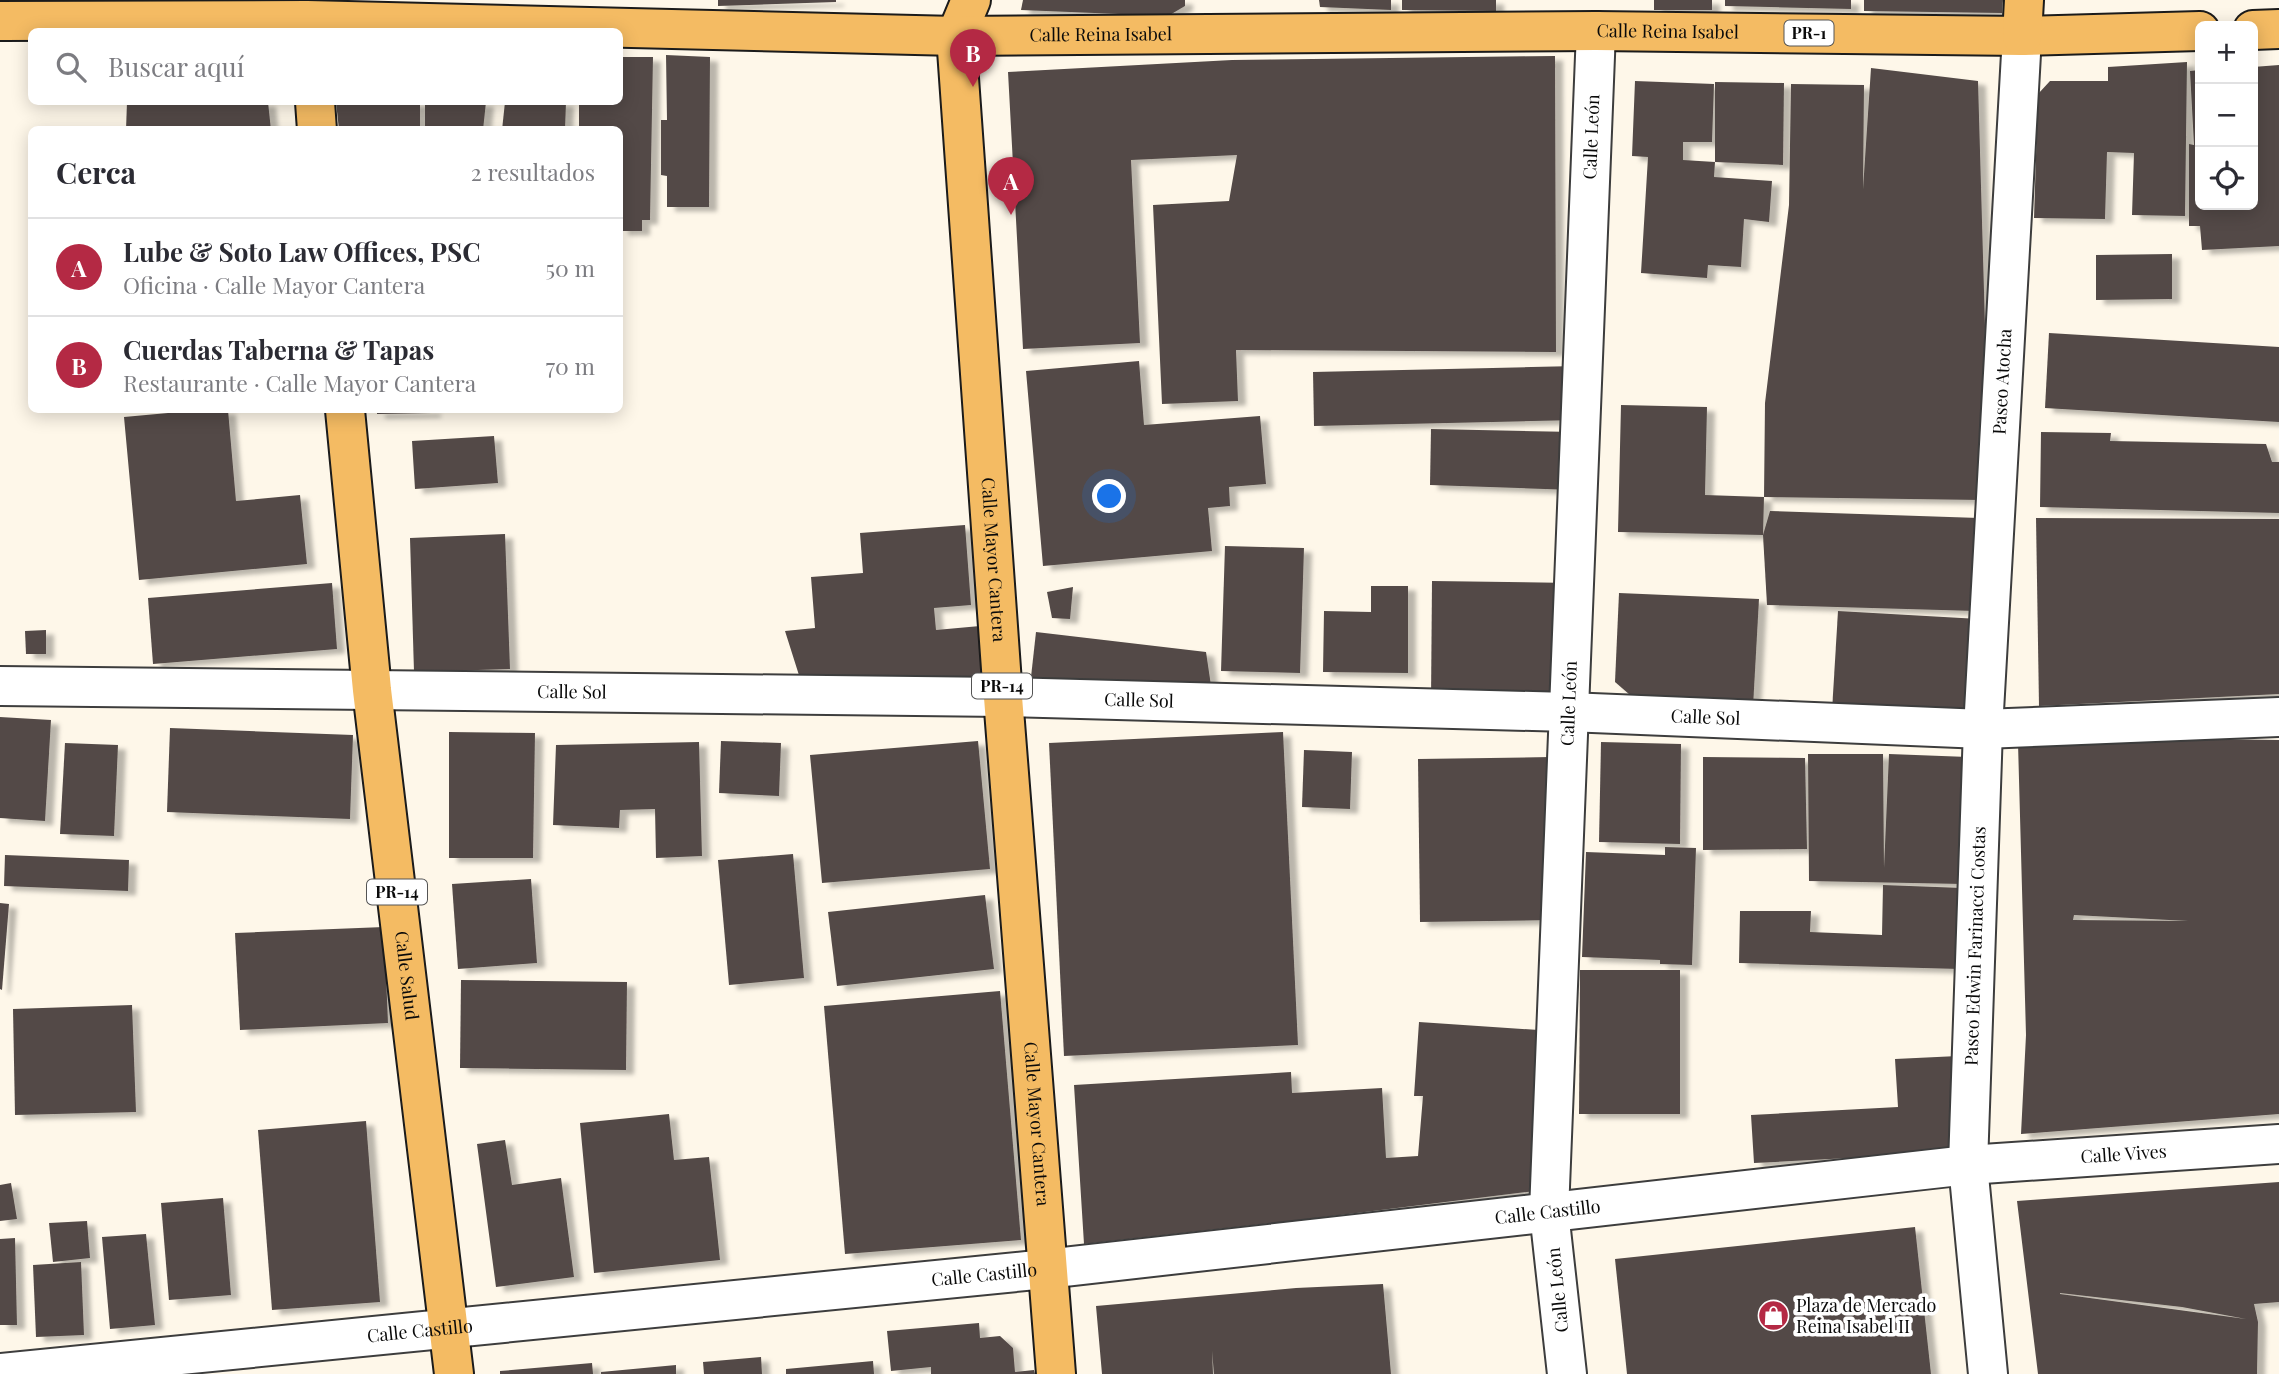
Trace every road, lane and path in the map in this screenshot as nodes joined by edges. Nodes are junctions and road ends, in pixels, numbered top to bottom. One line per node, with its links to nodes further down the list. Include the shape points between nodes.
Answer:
1 (971, 0): 9 (main road, Calle Mayor Cantera / PR-14)
2 (309, 17): 4 (main road, Calle Reina Isabel / PR-1); 9 (main road, Calle Reina Isabel / PR-1)
3 (2023, 18): 7 (main road, Calle Reina Isabel / PR-1); 8 (main road, Calle Reina Isabel / PR-1); 18 (street, Paseo Atocha)
4 (0, 20)
5 (2279, 29): 6 (main road)
6 (2258, 30)
7 (1596, 31): 9 (main road, Calle Reina Isabel / PR-1); 16 (street, Calle León)
8 (2195, 31)
9 (956, 36): 15 (main road, Calle Mayor Cantera / PR-14)
10 (315, 105): 11 (main road)
11 (317, 126)
12 (345, 413): 14 (main road, Calle Salud / PR-14)
13 (0, 686): 14 (street, Calle Sol)
14 (372, 690): 15 (street, Calle Sol); 23 (main road, Calle Salud / PR-14)
15 (1003, 697): 16 (street, Calle Sol); 22 (main road, Calle Mayor Cantera / PR-14)
16 (1568, 712): 18 (street, Calle Sol); 21 (street, Calle León)
17 (2279, 717): 18 (street, Calle Sol)
18 (1983, 729): 20 (street, Paseo Edwin Farinacci Costas)
19 (2279, 1143): 20 (street, Calle Vives)
20 (1968, 1165): 21 (street, Calle Castillo); 28 (street, Paseo Edwin Farinacci Costas)
21 (1549, 1212): 22 (street, Calle Castillo); 27 (street, Calle León)
22 (1046, 1269): 23 (street, Calle Castillo); 26 (main road, Calle Mayor Cantera / PR-14)
23 (449, 1328): 24 (street, Calle Castillo); 25 (main road, Calle Salud / PR-14)
24 (0, 1373)
25 (454, 1374)
26 (1056, 1374)
27 (1567, 1374)
28 (1988, 1374)

